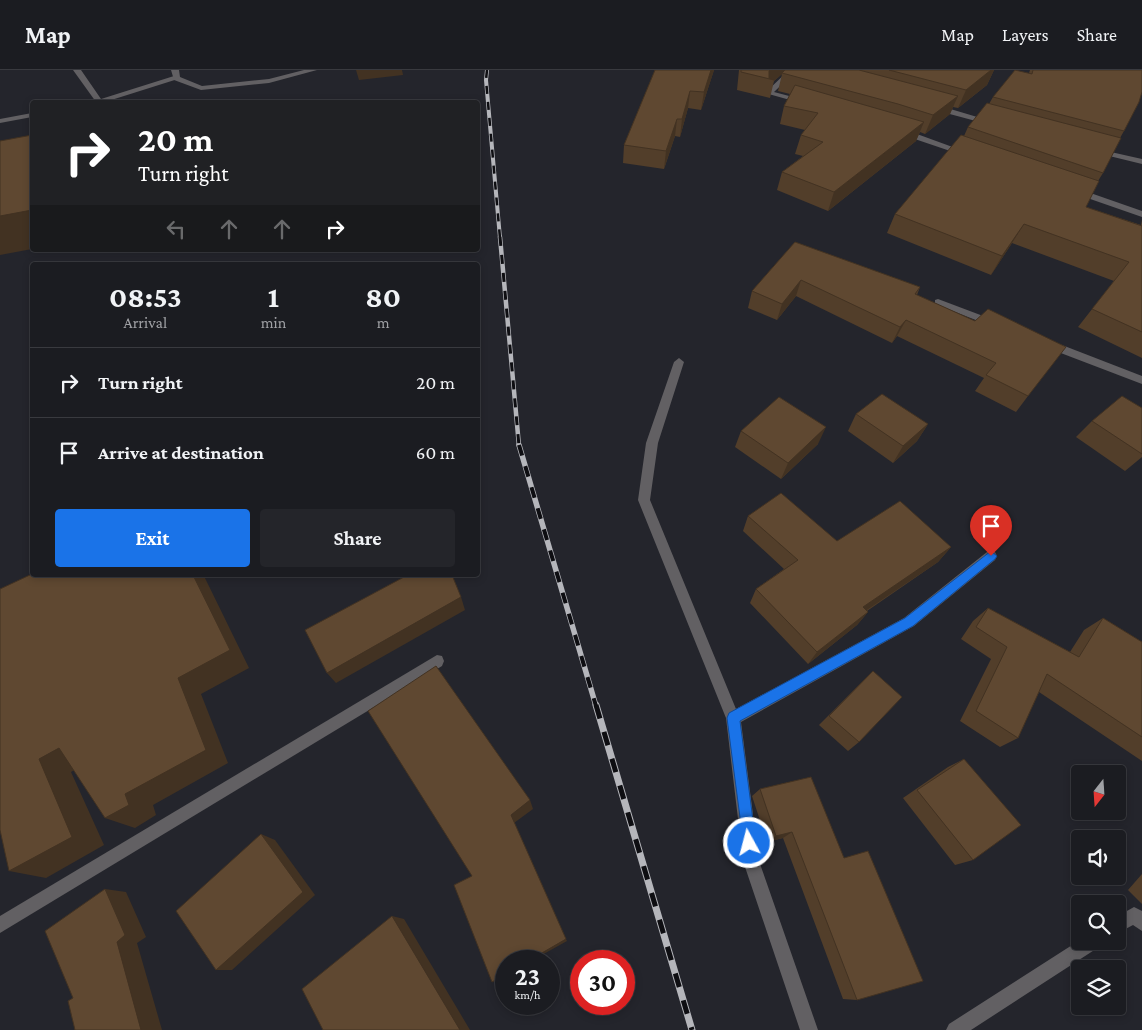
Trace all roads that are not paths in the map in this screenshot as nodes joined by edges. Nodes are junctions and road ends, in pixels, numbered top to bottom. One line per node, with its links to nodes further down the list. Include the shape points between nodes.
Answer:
1 (77, 70): 5 (street)
2 (313, 70): 4 (street, via 269,81 201,88)
3 (793, 70): 8 (street, via 769,93)
4 (176, 74): 6 (street)
5 (98, 100)
6 (104, 100)
7 (923, 104): 11 (street)
8 (814, 106)
9 (30, 115): 10 (street)
10 (0, 120)
11 (999, 125)
12 (896, 129): 14 (street)
13 (1086, 148): 15 (street)
14 (972, 155)
15 (1142, 162)
16 (1066, 188): 17 (street)
17 (1142, 214)
18 (938, 302): 19 (street)
19 (1002, 327)
20 (1040, 341): 22 (street)
21 (679, 362): 25 (street, via 652,443 644,500)
22 (1142, 380)
23 (991, 556): 25 (street, via 909,622)
24 (437, 661): 28 (street)
25 (733, 718): 30 (street, via 751,861)
26 (1126, 920): 27 (street, via 1134,915)
27 (1142, 923)
28 (0, 925)
29 (1078, 950): 31 (street)
30 (809, 1030)
31 (955, 1030)

